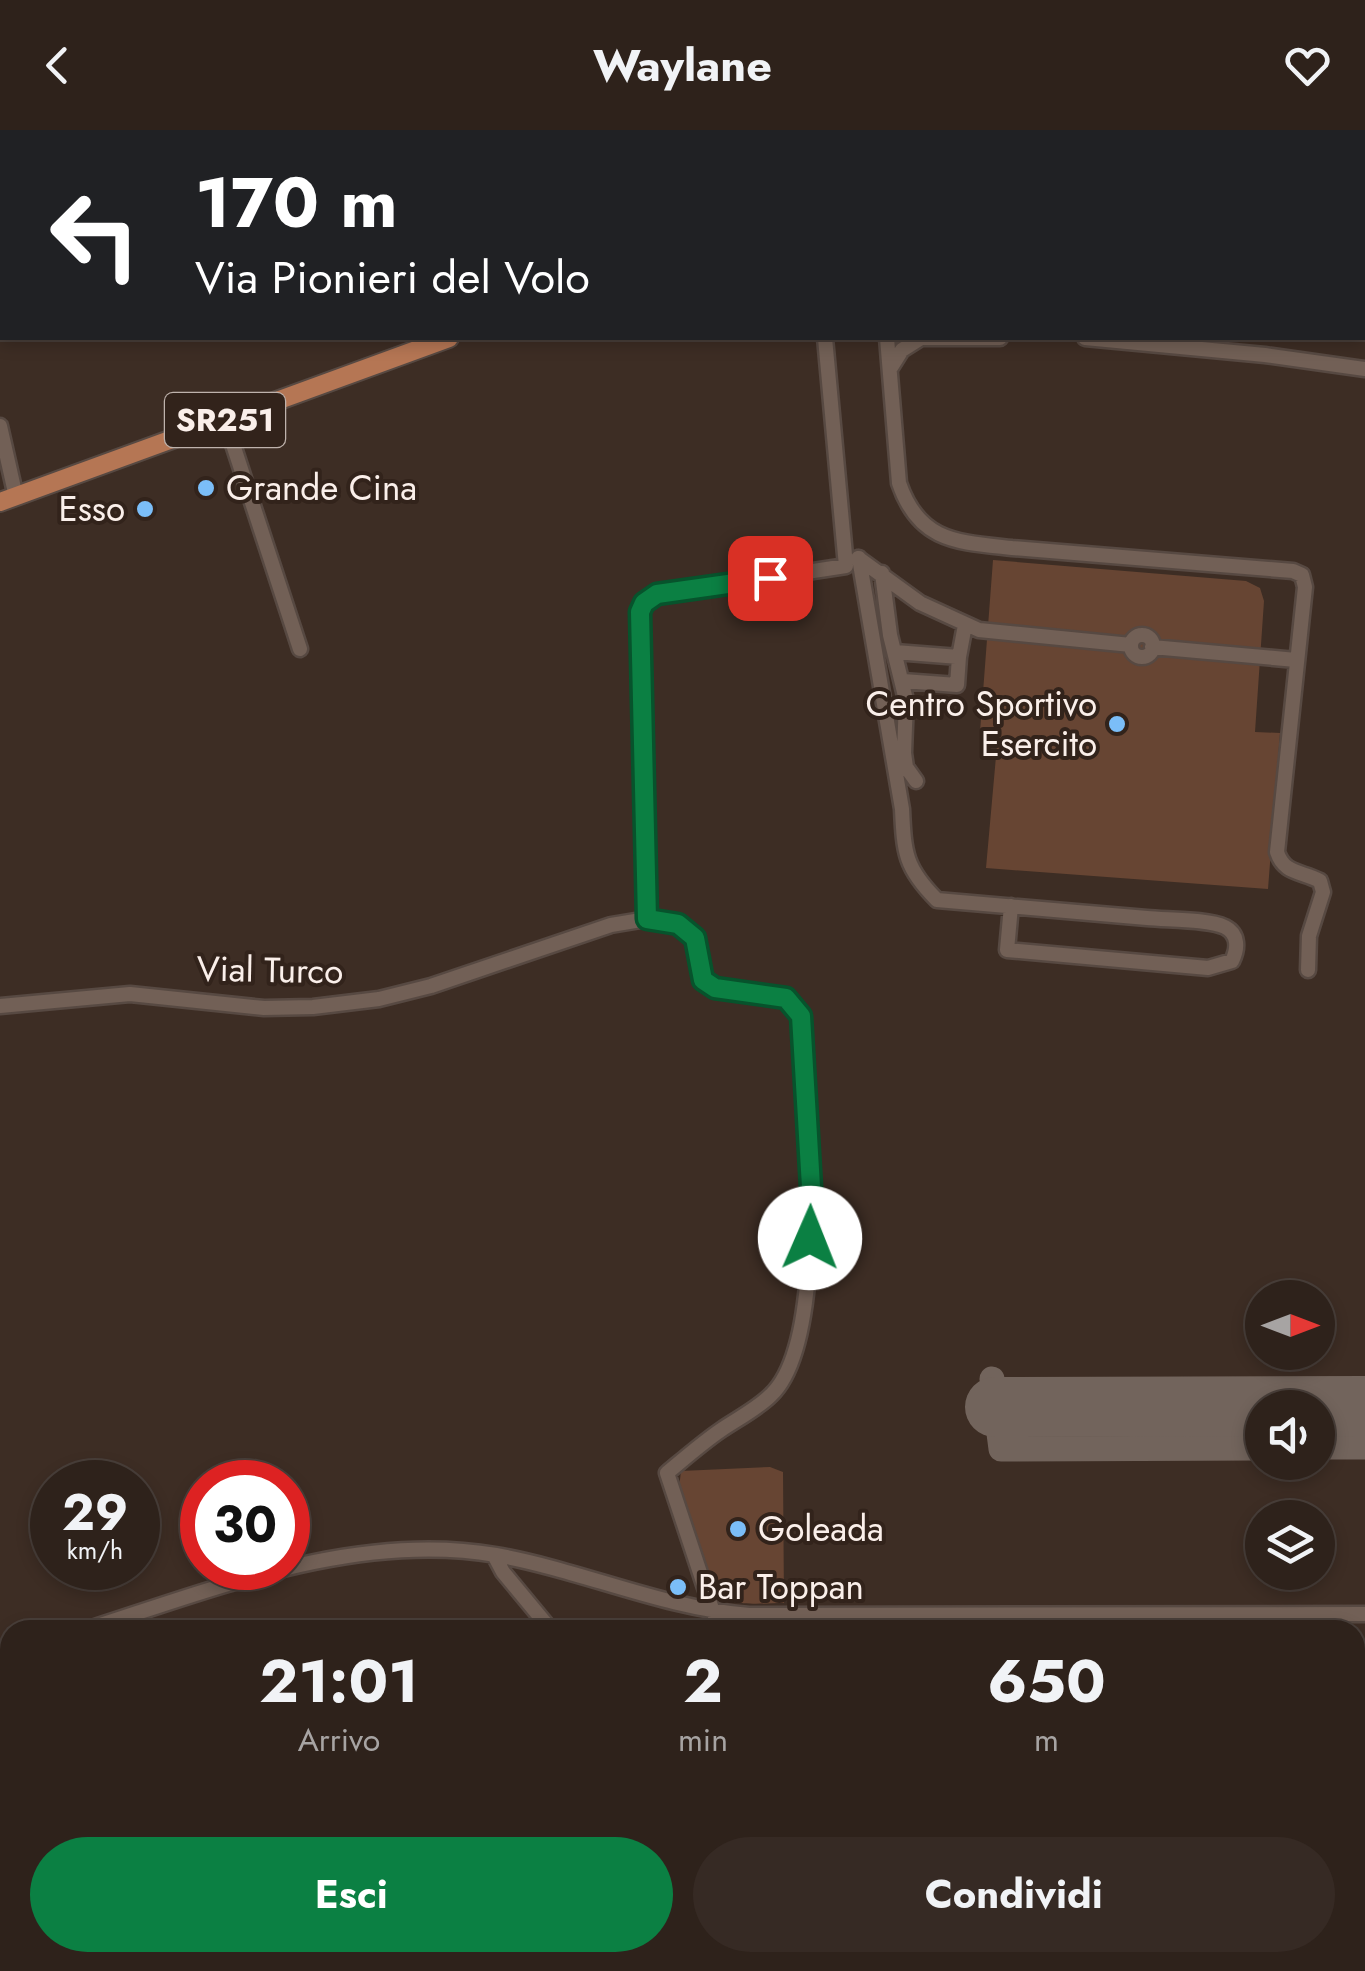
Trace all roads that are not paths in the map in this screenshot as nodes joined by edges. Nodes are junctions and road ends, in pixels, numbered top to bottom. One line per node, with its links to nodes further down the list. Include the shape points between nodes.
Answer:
1 (444, 340): 8 (main road, SR251)
2 (825, 340): 11 (street)
3 (888, 340): 6 (street)
4 (917, 340): 6 (street)
5 (1107, 340): 7 (street)
6 (890, 369): 18 (street, via 899,482 920,523 966,543 1293,571 1304,588)
7 (1365, 369)
8 (225, 420): 10 (main road, SR251); 15 (street)
9 (0, 426): 10 (street)
10 (8, 500)
11 (844, 549): 12 (street); 22 (street, via 846,566 657,594 644,603)
12 (859, 558): 13 (street); 21 (street, via 910,871 937,900)
13 (882, 574): 14 (street); 16 (street)
14 (965, 625): 17 (street); 18 (street, via 1131,646 1142,636 1152,648)
15 (300, 649)
16 (895, 652): 17 (street); 19 (street)
17 (959, 657): 19 (street, via 957,685)
18 (1296, 660): 23 (street, via 1277,852 1281,864 1320,881 1323,892 1309,936)
19 (903, 681): 20 (street, via 904,753)
20 (916, 782)
21 (1010, 906): 21 (street, via 1221,926 1230,929 1237,950 1232,961 1208,968 1007,950)
22 (647, 919): 24 (street, Vial Turco, via 379,999 264,1008 130,994); 26 (street, via 678,924 695,938 703,980 715,988 786,998 801,1016 812,1204 792,1365 772,1394 667,1473)
23 (1308, 970)
24 (0, 1006)
25 (494, 1555): 26 (street); 28 (street, via 362,1554 294,1566); 29 (street)
26 (713, 1612): 27 (street); 30 (street)
27 (1365, 1614)
28 (118, 1620)
29 (543, 1620)
30 (718, 1620)

